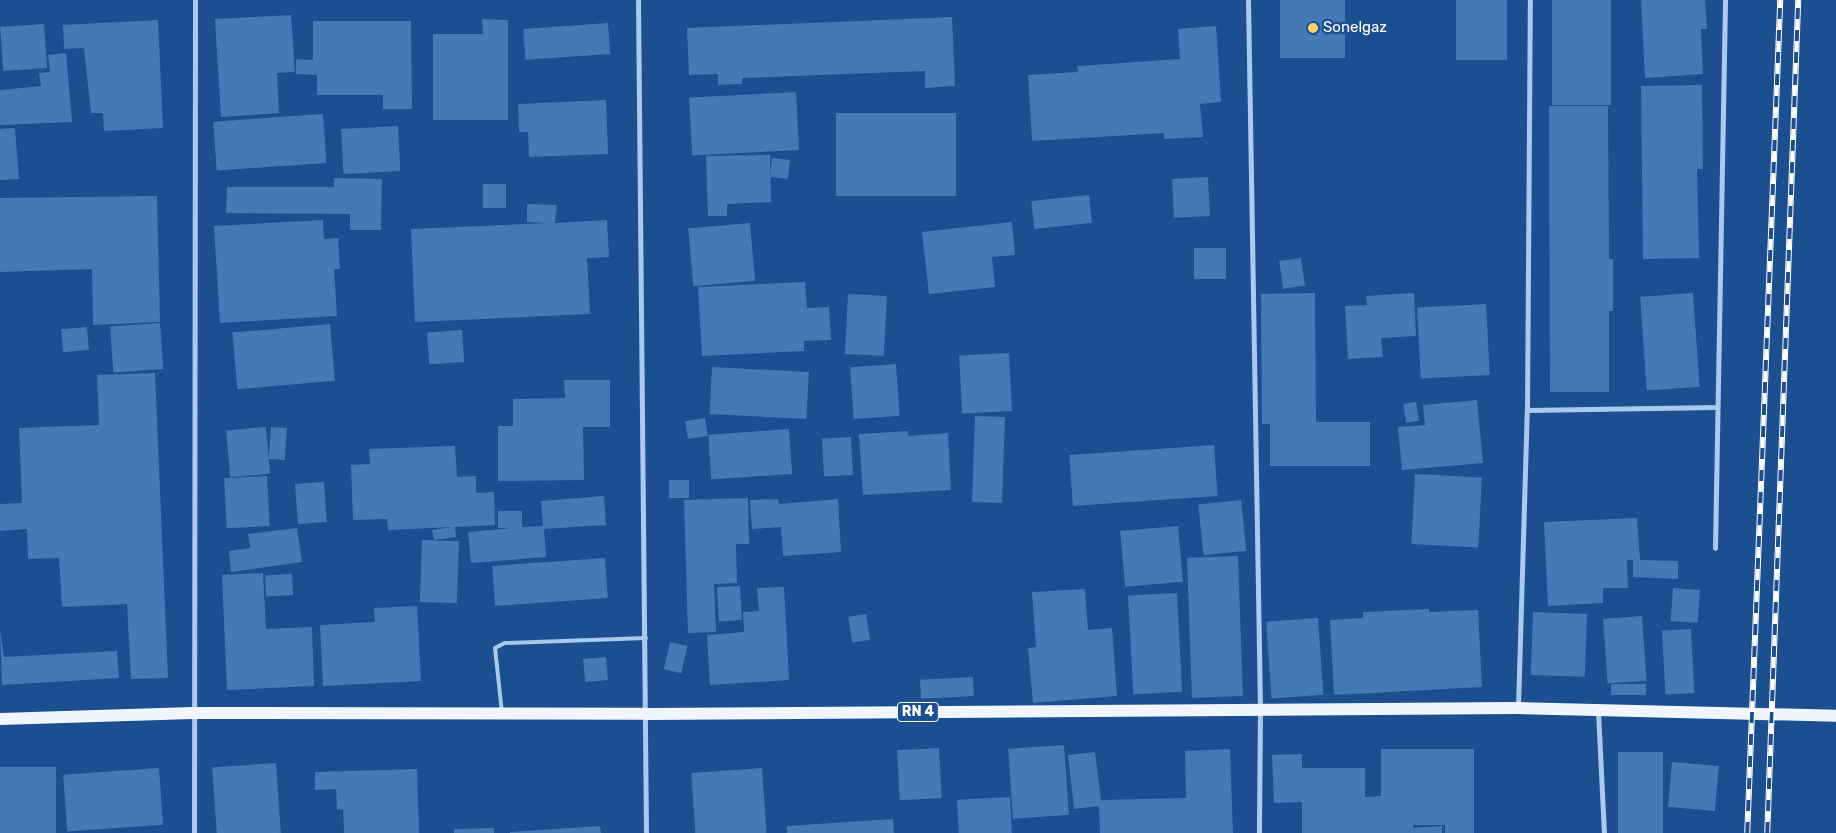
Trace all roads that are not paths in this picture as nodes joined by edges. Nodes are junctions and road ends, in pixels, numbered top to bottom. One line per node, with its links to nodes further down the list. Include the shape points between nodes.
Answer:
1 (194, 0): 13 (street)
2 (638, 0): 9 (street)
3 (1248, 0): 11 (street)
4 (1530, 0): 7 (street)
5 (1725, 0): 6 (street)
6 (1718, 407): 7 (street); 8 (street)
7 (1527, 410): 10 (street)
8 (1715, 548)
9 (646, 638): 14 (lane, via 505,643 495,648); 15 (street)
10 (1518, 708): 11 (main road, RN 4); 12 (main road, RN 4)
11 (1260, 709): 15 (main road, RN 4); 20 (street)
12 (1598, 710): 16 (main road, RN 4); 21 (street)
13 (193, 713): 14 (main road, RN 4); 17 (main road, RN 4); 18 (street)
14 (503, 714): 15 (main road, RN 4)
15 (647, 714): 19 (street)
16 (1836, 716)
17 (0, 719)
18 (194, 833)
19 (646, 833)
20 (1258, 833)
21 (1604, 833)

